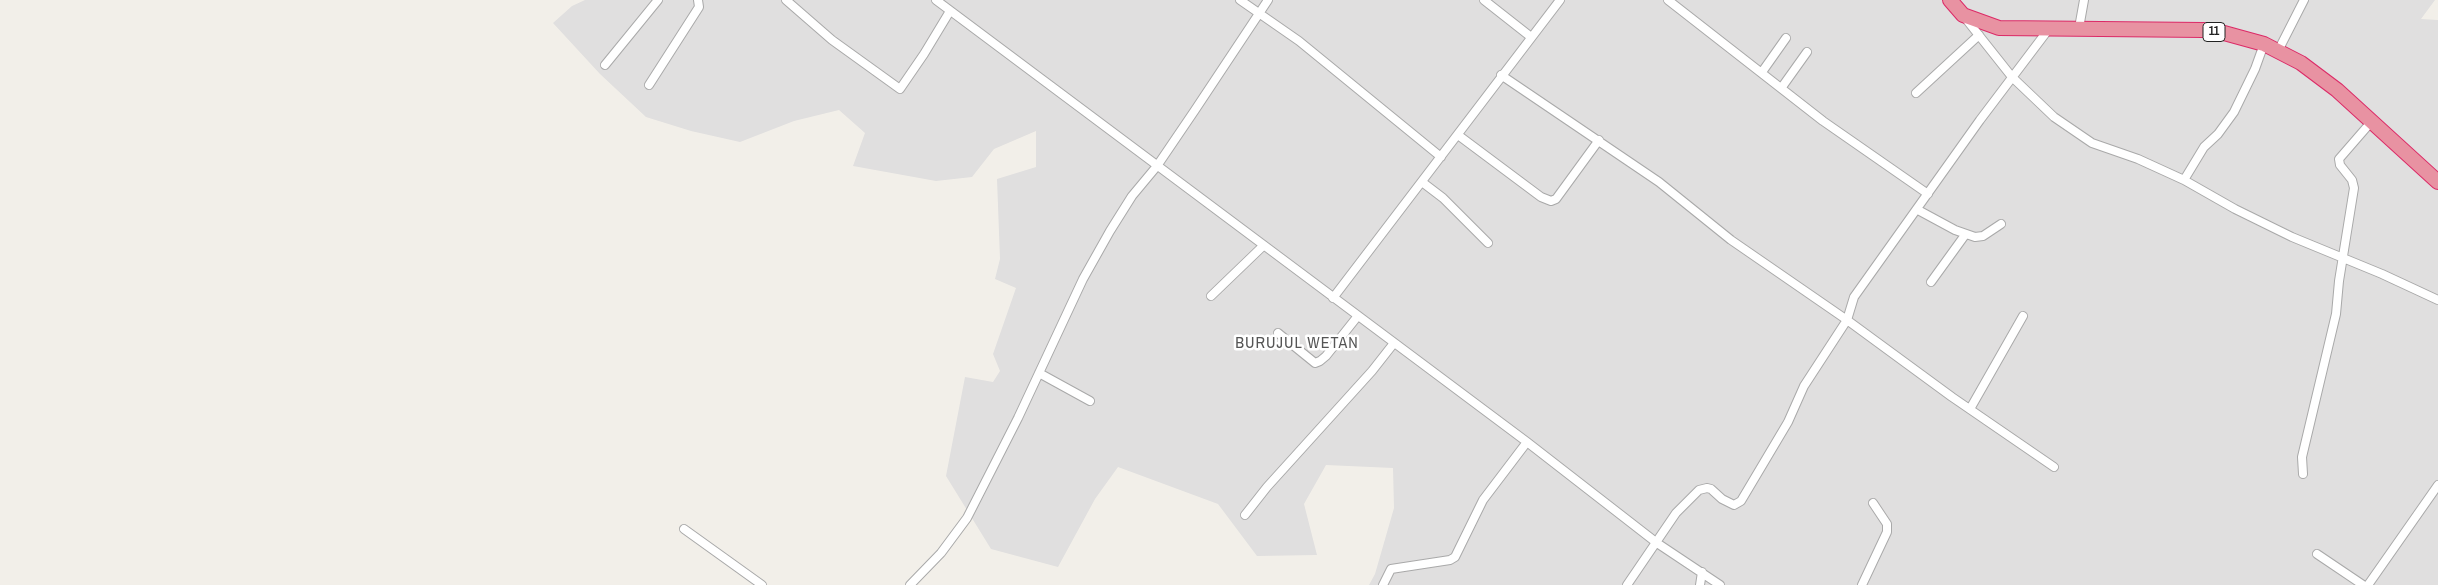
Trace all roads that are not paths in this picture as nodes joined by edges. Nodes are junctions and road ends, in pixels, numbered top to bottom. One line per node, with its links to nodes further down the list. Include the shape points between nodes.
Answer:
1 (658, 0): 24 (street)
2 (698, 0): 28 (street, via 699,7)
3 (786, 0): 13 (street, via 832,40 900,89)
4 (936, 0): 13 (street)
5 (1240, 0): 14 (street)
6 (1268, 0): 14 (street)
7 (1484, 0): 19 (street)
8 (1560, 0): 19 (street)
9 (1668, 0): 25 (street, via 1738,57)
10 (1950, 0): 15 (highway, 11)
11 (2084, 0): 16 (street)
12 (2304, 0): 22 (street)
13 (950, 11): 35 (street)
14 (1259, 13): 34 (street, via 1299,41); 35 (street)
15 (1963, 15): 17 (highway, 11, via 2000,28); 18 (street)
16 (2079, 28): 17 (highway, 11); 21 (highway, 11, via 2203,30)
17 (2048, 30): 27 (street)
18 (1979, 35): 27 (street); 30 (street)
19 (1531, 37): 26 (street)
20 (1786, 38): 25 (street)
21 (2264, 44): 22 (highway, 11); 36 (street, via 2234,112 2204,147)
22 (2278, 51): 31 (highway, 11, via 2301,63)
23 (1807, 52): 29 (street)
24 (605, 65)
25 (1762, 72): 29 (street)
26 (1501, 75): 32 (street); 33 (street)
27 (2012, 77): 36 (street, via 2054,117 2092,143 2120,151); 39 (street)
28 (649, 85)
29 (1782, 87): 39 (street, via 1823,121)
30 (1916, 93)
31 (2372, 120): 38 (highway, 11); 45 (street, via 2339,159 2354,188)
32 (1458, 135): 33 (street, via 1541,197 1551,201 1556,199); 34 (street)
33 (1599, 140): 52 (street, via 1659,182 1731,240)
34 (1441, 157): 37 (street)
35 (1157, 166): 44 (street); 55 (street, via 1132,196 1097,255)
36 (2184, 180): 45 (street, via 2235,209)
37 (1422, 182): 43 (street, via 1443,198); 48 (street)
38 (2438, 182)
39 (1928, 194): 40 (street)
40 (1918, 210): 42 (street); 52 (street, via 1854,297)
41 (2001, 224): 42 (street, via 1983,236)
42 (1965, 235): 46 (street)
43 (1488, 243)
44 (1263, 246): 47 (street); 48 (street)
45 (2343, 258): 49 (street); 60 (street, via 2336,314 2302,457)
46 (1931, 282)
47 (1211, 296)
48 (1333, 298): 51 (street)
49 (2438, 300)
50 (2023, 316): 57 (street)
51 (1357, 317): 53 (street, via 1326,356 1315,363); 54 (street)
52 (1847, 320): 57 (street); 65 (street, via 1807,381 1788,422 1741,502 1729,504 1711,489 1703,488 1676,514)
53 (1278, 333)
54 (1394, 343): 58 (street); 63 (street)
55 (1039, 373): 56 (street); 69 (street, via 967,518)
56 (1090, 401)
57 (1970, 408): 59 (street)
58 (1527, 442): 65 (street); 70 (street, via 1483,500 1455,557 1391,570)
59 (2054, 467)
60 (2303, 474)
61 (2438, 485): 76 (street)
62 (1873, 503): 74 (street, via 1887,524 1887,532)
63 (1245, 515)
64 (684, 529): 68 (street)
65 (1657, 543): 67 (street); 71 (street)
66 (2318, 554): 75 (street)
67 (1702, 572): 72 (street); 73 (street)
68 (762, 585)
69 (910, 585)
70 (1383, 585)
71 (1627, 585)
72 (1700, 585)
73 (1720, 585)
74 (1862, 585)
75 (2363, 585)
76 (2368, 585)

